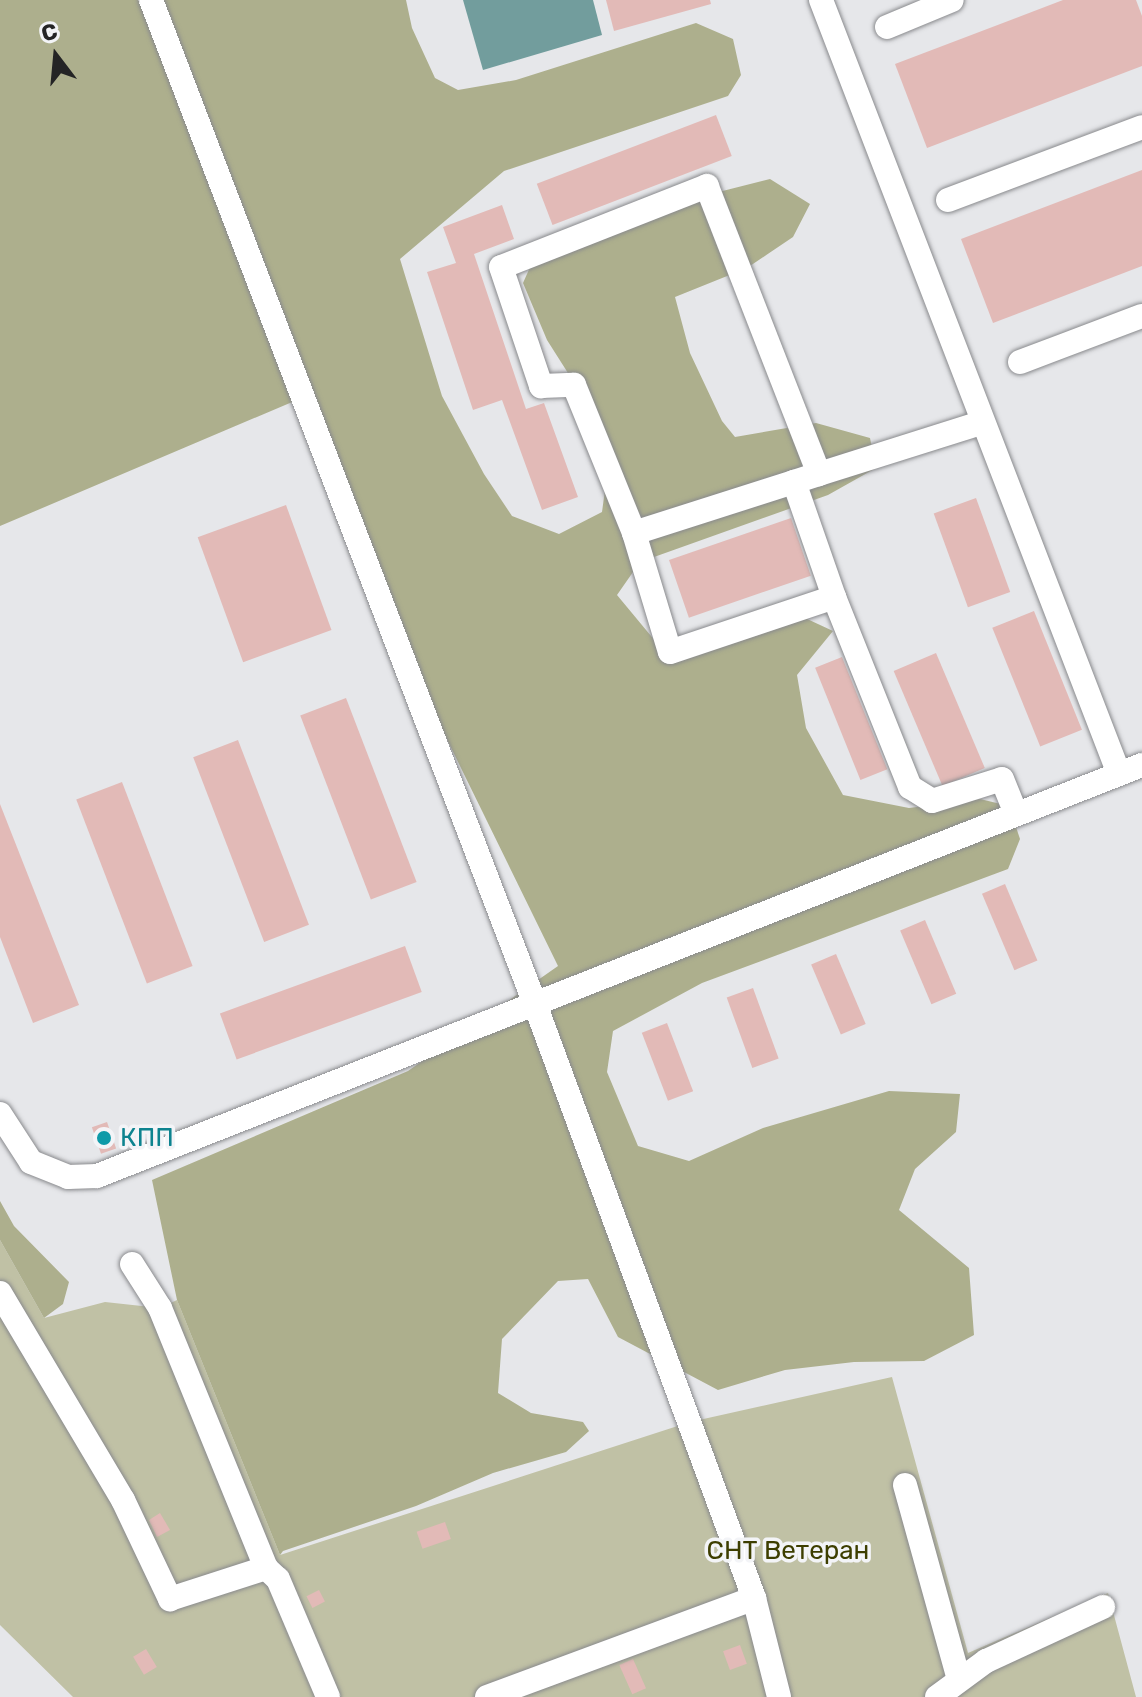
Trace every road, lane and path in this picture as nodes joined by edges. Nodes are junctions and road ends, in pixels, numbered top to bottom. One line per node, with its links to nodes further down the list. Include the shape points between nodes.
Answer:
1 (151, 0): 17 (street)
2 (821, 0): 9 (street)
3 (952, 0): 4 (street)
4 (887, 27)
5 (1142, 127): 6 (street)
6 (948, 200)
7 (1142, 316): 8 (street)
8 (1020, 362)
9 (981, 423): 10 (street); 15 (street)
10 (819, 474): 11 (street); 12 (street, via 707,186 501,267 541,386 574,385)
11 (794, 482): 12 (street); 13 (street)
12 (634, 533): 13 (street, via 670,652)
13 (834, 597): 16 (street, via 910,787 932,801 1002,779)
14 (1142, 765): 15 (street)
15 (1119, 774): 16 (street)
16 (1016, 814): 17 (street)
17 (535, 1004): 18 (street, via 97,1176 68,1177 31,1162); 23 (street)
18 (0, 1114)
19 (132, 1264): 22 (street, via 160,1308)
20 (0, 1293): 22 (street, via 123,1500 170,1599)
21 (905, 1485): 25 (street)
22 (266, 1568): 26 (street, via 278,1579)
23 (754, 1598): 27 (street); 28 (street)
24 (1103, 1607): 25 (street, via 986,1661)
25 (959, 1680): 29 (street)
26 (328, 1697)
27 (487, 1697)
28 (779, 1697)
29 (937, 1697)

